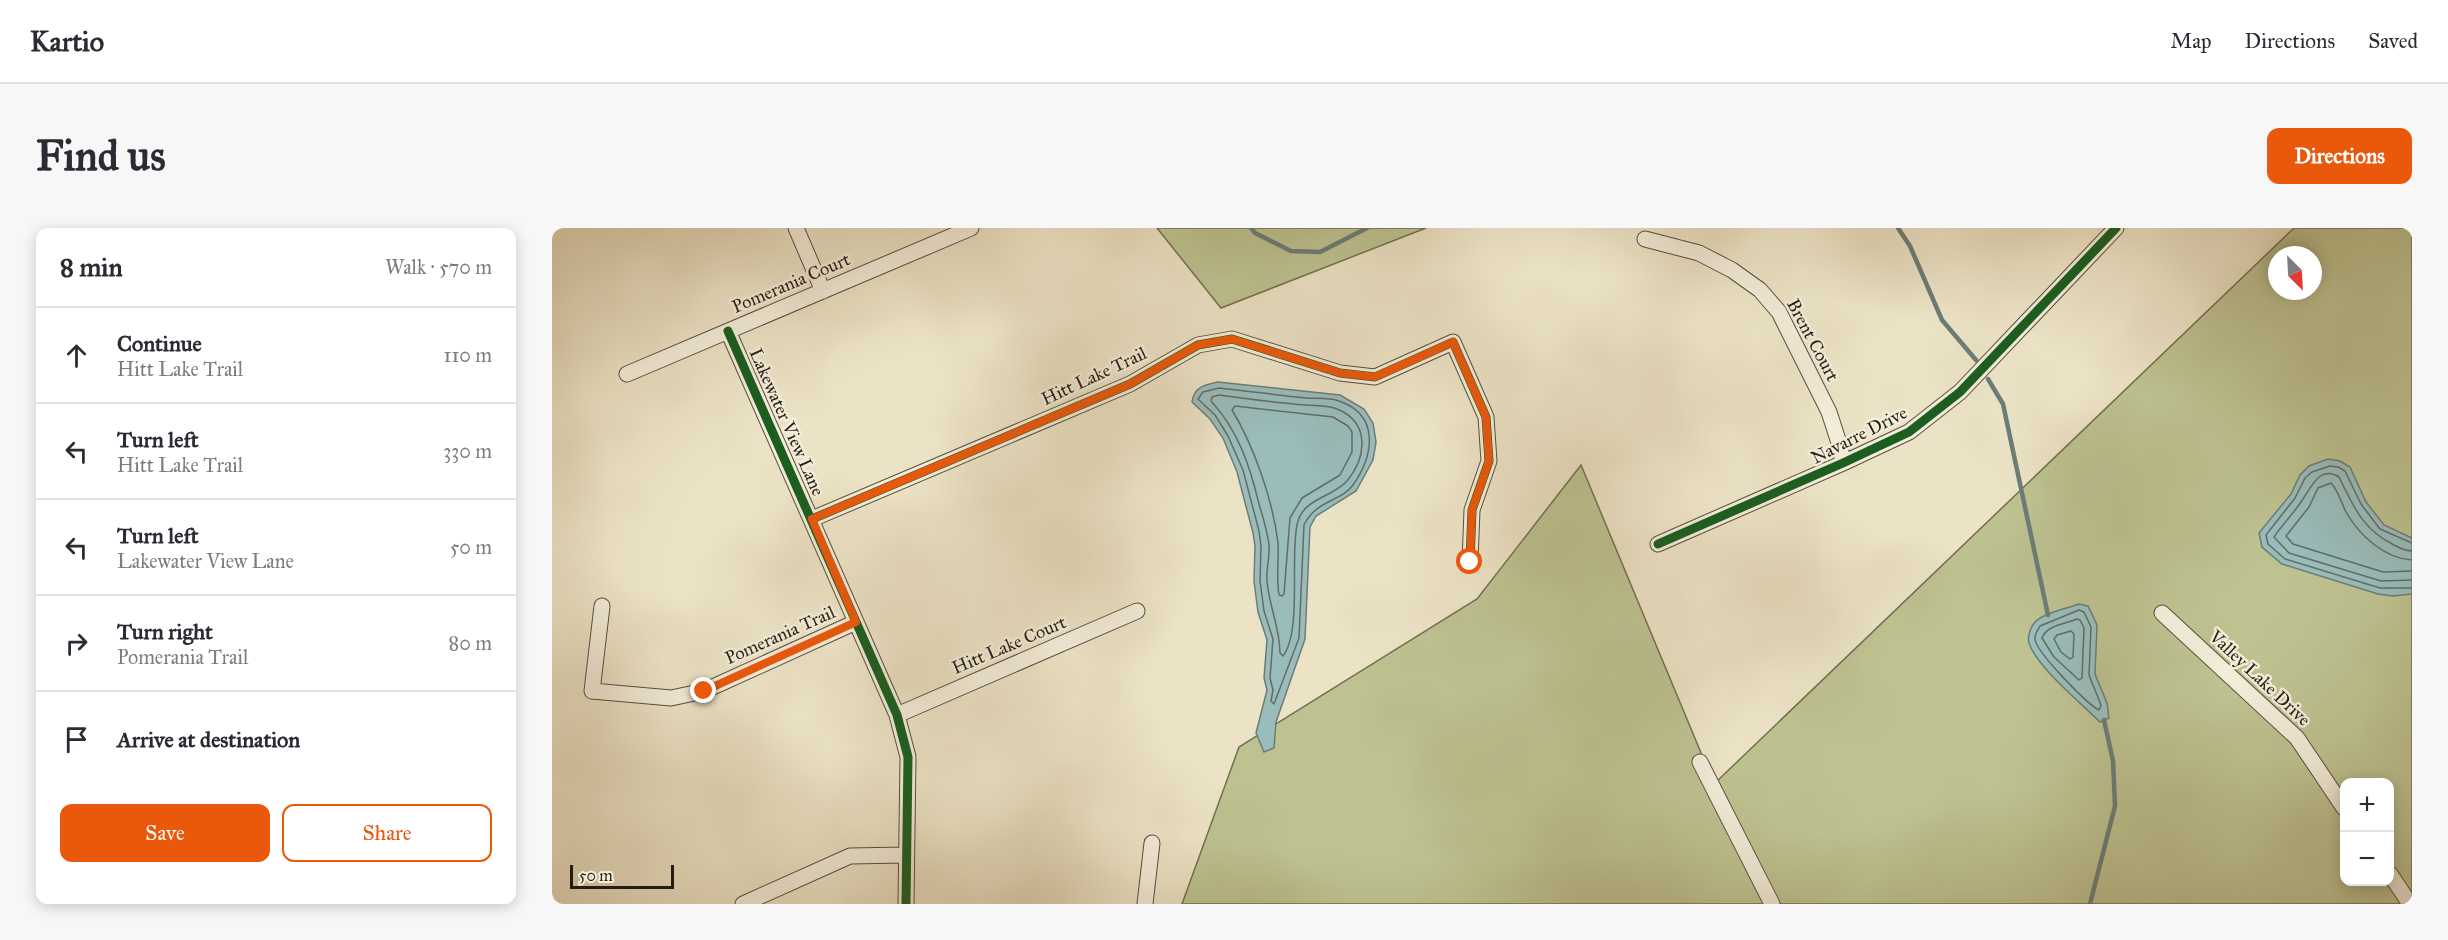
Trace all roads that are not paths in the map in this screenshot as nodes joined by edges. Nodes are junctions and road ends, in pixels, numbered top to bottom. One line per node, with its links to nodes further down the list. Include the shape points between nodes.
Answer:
1 (796, 228): 5 (street)
2 (971, 228): 5 (street, Pomerania Court)
3 (2116, 228): 8 (street, Navarre Drive, via 1960,392 1910,432)
4 (1645, 239): 8 (street, Brent Court, via 1699,253 1760,290 1779,312 1828,412)
5 (823, 291): 6 (street, Pomerania Court)
6 (728, 331): 7 (street, Pomerania Court); 9 (street, Lakewater View Lane)
7 (627, 374)
8 (1843, 464): 10 (street, Navarre Drive)
9 (812, 519): 11 (street, Hitt Lake Trail, via 1130,384 1198,345 1232,339 1340,373 1375,377 1453,342 1486,417 1489,461 1472,510); 15 (street, Lakewater View Lane)
10 (1658, 544)
11 (1470, 562)
12 (602, 606): 15 (street, Pomerania Trail, via 592,691 671,698 704,691)
13 (1137, 611): 16 (street, Hitt Lake Court)
14 (2162, 613): 18 (street, Valley Lake Drive, via 2296,738)
15 (856, 622): 16 (street, Lakewater View Lane)
16 (897, 715): 20 (street, Lakewater View Lane, via 908,757)
17 (1700, 762): 25 (street)
18 (2340, 802)
19 (1152, 843): 24 (street)
20 (906, 855): 22 (street, via 850,856); 23 (street, Lakewater View Lane)
21 (2394, 879): 26 (street)
22 (743, 904)
23 (906, 904)
24 (1145, 904)
25 (1772, 904)
26 (2410, 904)

